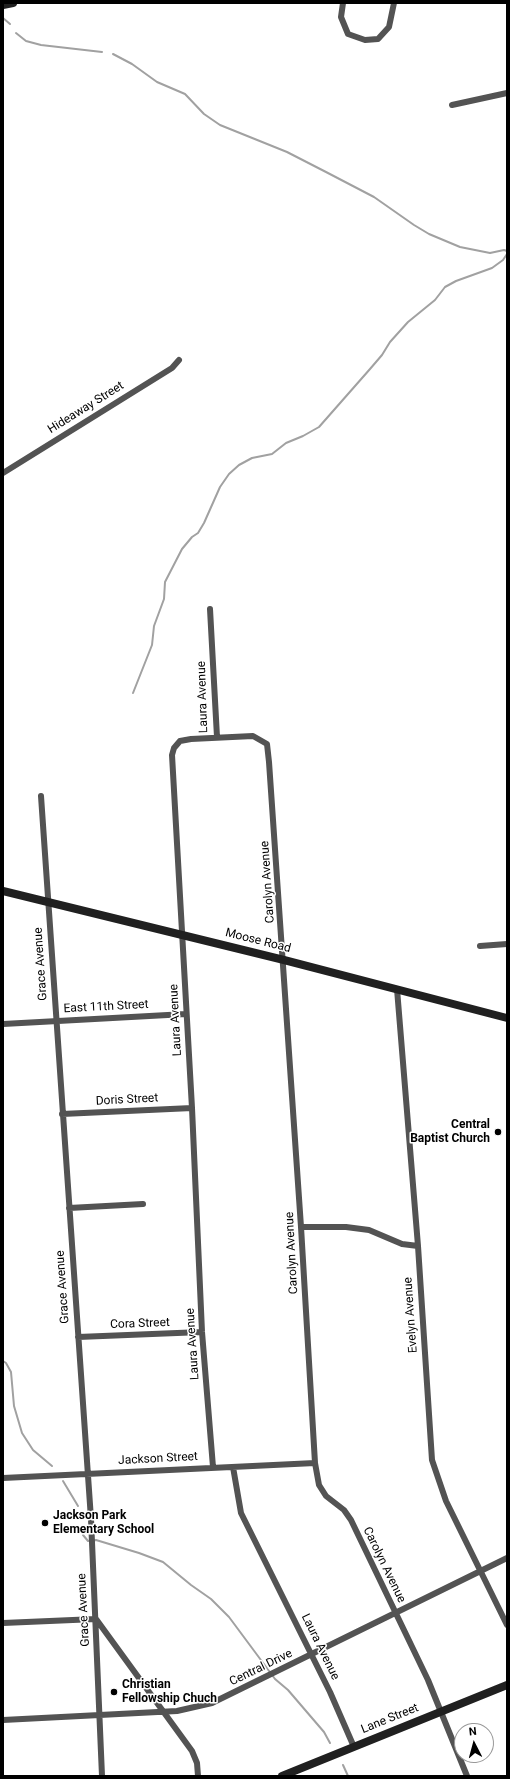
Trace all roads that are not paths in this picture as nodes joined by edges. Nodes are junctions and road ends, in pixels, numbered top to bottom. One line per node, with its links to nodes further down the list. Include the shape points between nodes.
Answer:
1 (12, 3): 4 (street)
2 (343, 3): 3 (street, via 341,17 348,34 365,40 378,39 389,26)
3 (394, 3)
4 (3, 5)
5 (507, 93): 6 (street)
6 (452, 105)
7 (179, 360): 8 (street, Hideaway Street, via 172,368)
8 (3, 473)
9 (210, 609): 10 (street, Laura Avenue)
10 (217, 737): 14 (street, Laura Avenue, via 180,741 172,755); 17 (street, Carolyn Avenue, via 253,736 267,744)
11 (41, 796): 13 (street, Grace Avenue)
12 (3, 891): 13 (street, Moose Road)
13 (48, 903): 14 (street, Moose Road); 21 (street, Grace Avenue)
14 (183, 935): 17 (street, Moose Road); 19 (street, Laura Avenue)
15 (507, 944): 16 (street)
16 (480, 946)
17 (284, 960): 18 (street, Moose Road); 27 (street, Carolyn Avenue)
18 (397, 988): 20 (street, Moose Road); 28 (street, Evelyn Avenue)
19 (186, 1014): 21 (street, East 11th Street); 23 (street, Laura Avenue)
20 (507, 1018)
21 (56, 1021): 22 (street, East 11th Street); 24 (street, Grace Avenue)
22 (3, 1024)
23 (192, 1108): 24 (street, Doris Street); 29 (street, Laura Avenue)
24 (62, 1114): 26 (street, Grace Avenue)
25 (143, 1204): 26 (street)
26 (69, 1208): 30 (street, Grace Avenue)
27 (301, 1227): 28 (street, via 369,1230 402,1244); 31 (street, Carolyn Avenue)
28 (418, 1246): 37 (street, Evelyn Avenue, via 432,1460 446,1500)
29 (202, 1332): 30 (street, Cora Street); 32 (street, Laura Avenue)
30 (78, 1337): 34 (street, Grace Avenue)
31 (315, 1463): 33 (street, Jackson Street); 38 (street, Carolyn Avenue, via 319,1485 326,1496 344,1510 351,1520)
32 (213, 1467): 33 (street, Jackson Street); 34 (street, Jackson Street)
33 (233, 1467): 42 (street, Laura Avenue, via 241,1512)
34 (88, 1474): 35 (street, Jackson Street); 39 (street, Grace Avenue)
35 (3, 1478)
36 (507, 1558): 37 (street, Central Drive)
37 (482, 1572): 38 (street, Central Drive); 41 (street, Evelyn Avenue)
38 (396, 1614): 42 (street, Central Drive); 45 (street, Carolyn Avenue, via 428,1680)
39 (96, 1619): 40 (street); 44 (street); 46 (street, Grace Avenue)
40 (3, 1623)
41 (507, 1624)
42 (312, 1655): 44 (street, Central Drive, via 212,1703); 48 (street, Laura Avenue)
43 (507, 1685): 45 (street, Lane Street)
44 (162, 1712): 46 (street, Central Drive); 50 (street, via 192,1751 197,1763)
45 (440, 1712): 48 (street, Lane Street); 52 (street, Carolyn Avenue)
46 (100, 1715): 47 (street, Central Drive); 49 (street, Grace Avenue)
47 (3, 1720)
48 (354, 1747): 51 (street, Lane Street)
49 (102, 1776)
50 (198, 1776)
51 (282, 1776)
52 (467, 1776)

